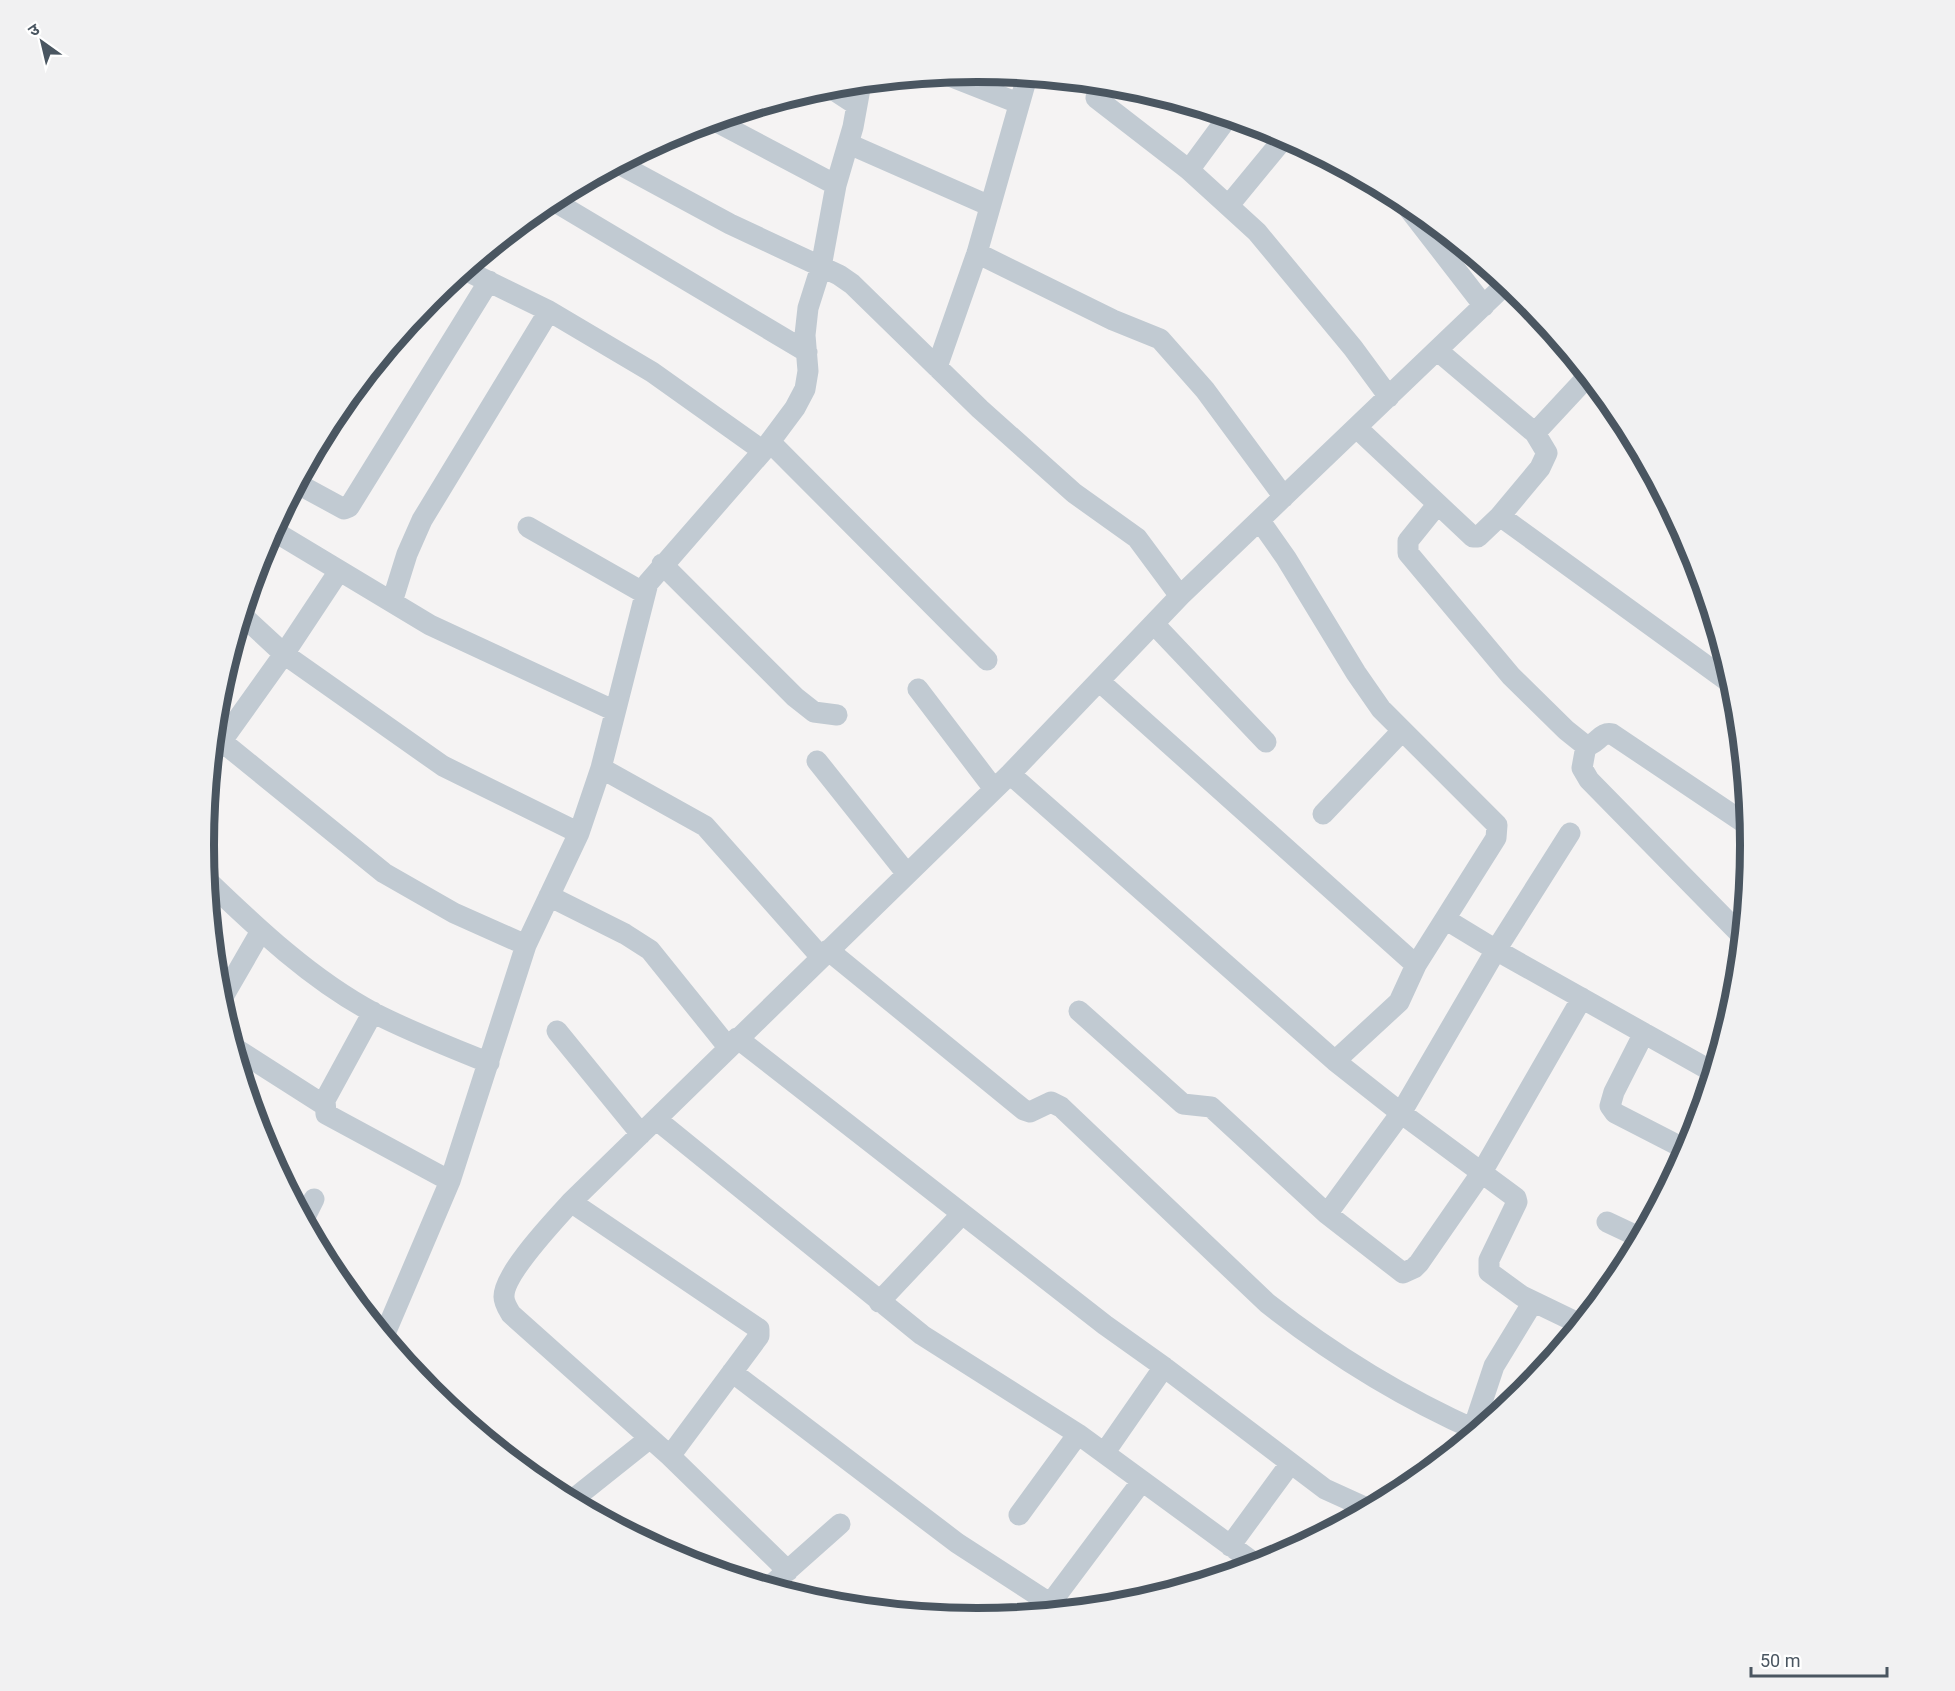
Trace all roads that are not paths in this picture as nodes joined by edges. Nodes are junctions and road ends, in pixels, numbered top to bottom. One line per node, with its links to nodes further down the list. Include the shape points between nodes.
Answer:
1 (966, 82): 5 (street)
2 (1025, 84): 5 (street)
3 (858, 94): 8 (street)
4 (1096, 98): 11 (street)
5 (1018, 103): 15 (street)
6 (1223, 123): 11 (street)
7 (724, 126): 12 (street)
8 (849, 144): 12 (street); 15 (street)
9 (1278, 145): 13 (street)
10 (627, 168): 18 (street)
11 (1189, 170): 13 (street)
12 (836, 185): 18 (street)
13 (1229, 204): 28 (street, via 1285,265)
14 (562, 206): 25 (street)
15 (990, 206): 17 (street)
16 (1422, 226): 22 (street)
17 (976, 253): 26 (street); 33 (street, via 1160,339 1205,390)
18 (821, 267): 25 (street, via 808,308); 26 (street, via 852,284)
19 (472, 273): 20 (street)
20 (489, 281): 23 (street); 32 (street, via 349,507 336,506)
21 (1500, 290): 22 (street)
22 (1484, 306): 24 (street)
23 (549, 311): 31 (street); 43 (street, via 422,520)
24 (1438, 351): 28 (street); 30 (street)
25 (807, 352): 31 (street, via 805,389)
26 (937, 367): 42 (street, via 1074,493 1137,538)
27 (1583, 381): 30 (street)
28 (1389, 397): 29 (street)
29 (1357, 428): 33 (street); 34 (street)
30 (1535, 433): 35 (street, via 1547,453 1545,462)
31 (766, 446): 39 (street); 47 (street)
32 (304, 488)
33 (1284, 497): 36 (street)
34 (1437, 505): 35 (street, via 1478,537); 56 (street, via 1408,541 1408,553 1511,676)
35 (1500, 516): 48 (street)
36 (1260, 522): 42 (street); 53 (street, via 1356,673)
37 (528, 526): 41 (street)
38 (281, 536): 40 (street)
39 (662, 564): 41 (street); 52 (street, via 795,697 814,712)
40 (339, 571): 43 (street); 46 (street)
41 (644, 593): 51 (street)
42 (1180, 596): 45 (street)
43 (392, 603): 51 (street, via 504,661)
44 (248, 621): 46 (street)
45 (1154, 624): 49 (street); 55 (street)
46 (284, 654): 54 (street); 64 (street, via 442,766)
47 (987, 660)
48 (1721, 677)
49 (1099, 681): 60 (street); 75 (street)
50 (918, 689): 61 (street)
51 (615, 711): 59 (street)
52 (837, 715)
53 (1401, 732): 62 (street); 69 (street, via 1499,829)
54 (223, 734)
55 (1266, 742)
56 (1586, 746): 63 (street, via 1604,734 1612,734); 70 (street, via 1582,768 1589,780)
57 (221, 747): 72 (street, via 392,879 454,913)
58 (817, 761): 66 (street)
59 (601, 768): 64 (street); 74 (street, via 705,826)
60 (1010, 774): 61 (street); 84 (street)
61 (994, 789): 66 (street)
62 (1323, 814)
63 (1739, 819)
64 (579, 833): 68 (street)
65 (1570, 833): 73 (street)
66 (907, 874): 74 (street)
67 (216, 888): 71 (street)
68 (549, 896): 72 (street); 82 (street, via 625,933 650,950)
69 (1445, 919): 73 (street); 75 (street)
70 (1736, 929)
71 (261, 931): 76 (street); 79 (street)
72 (526, 945): 85 (street)
73 (1496, 950): 77 (street); 88 (street)
74 (825, 953): 82 (street); 108 (street, via 1024,1110 1030,1112 1051,1102 1061,1107 1290,1321 1386,1386)
75 (1416, 965): 84 (street, via 1399,1002)
76 (228, 986)
77 (1582, 998): 81 (street); 92 (street)
78 (1079, 1011): 98 (street, via 1183,1104 1211,1107)
79 (373, 1012): 85 (street); 87 (street)
80 (557, 1031): 90 (street)
81 (1644, 1033): 86 (street); 91 (street, via 1610,1106 1615,1113)
82 (733, 1042): 89 (street); 97 (street)
83 (243, 1053): 87 (street)
84 (1335, 1061): 88 (street)
85 (489, 1063): 93 (street)
86 (1707, 1069)
87 (324, 1105): 93 (street, via 326,1114)
88 (1401, 1113): 92 (street); 98 (street)
89 (657, 1120): 90 (street); 101 (street)
90 (641, 1134): 95 (street)
91 (1678, 1145)
92 (1482, 1172): 98 (street, via 1419,1263 1408,1272 1396,1269); 102 (street, via 1514,1195 1517,1202 1488,1260 1489,1272)
93 (450, 1181): 104 (street)
94 (314, 1199): 96 (street)
95 (571, 1202): 106 (street, via 758,1326 759,1335); 110 (street, via 517,1268 506,1285 505,1303 511,1314)
96 (308, 1211)
97 (962, 1214): 101 (street); 105 (street)
98 (1327, 1214)
99 (1608, 1222): 100 (street)
100 (1633, 1234)
101 (879, 1302): 109 (street, via 922,1335)
102 (1533, 1302): 103 (street); 107 (street, via 1494,1366)
103 (1574, 1321)
104 (387, 1329)
105 (1164, 1367): 111 (street); 113 (street)
106 (732, 1372): 112 (street); 123 (street)
107 (1477, 1422)
108 (1470, 1428)
109 (1078, 1434): 111 (street); 117 (street)
110 (650, 1438): 112 (street); 115 (street)
111 (1104, 1452): 114 (street)
112 (670, 1456): 121 (street)
113 (1290, 1464): 116 (street, via 1325,1489); 119 (street)
114 (1142, 1481): 119 (street); 124 (street)
115 (578, 1495)
116 (1360, 1505)
117 (1019, 1515)
118 (840, 1524): 121 (street)
119 (1230, 1546): 120 (street)
120 (1248, 1558)
121 (788, 1571): 122 (street)
122 (775, 1582)
123 (1044, 1605)
124 (1050, 1605)

